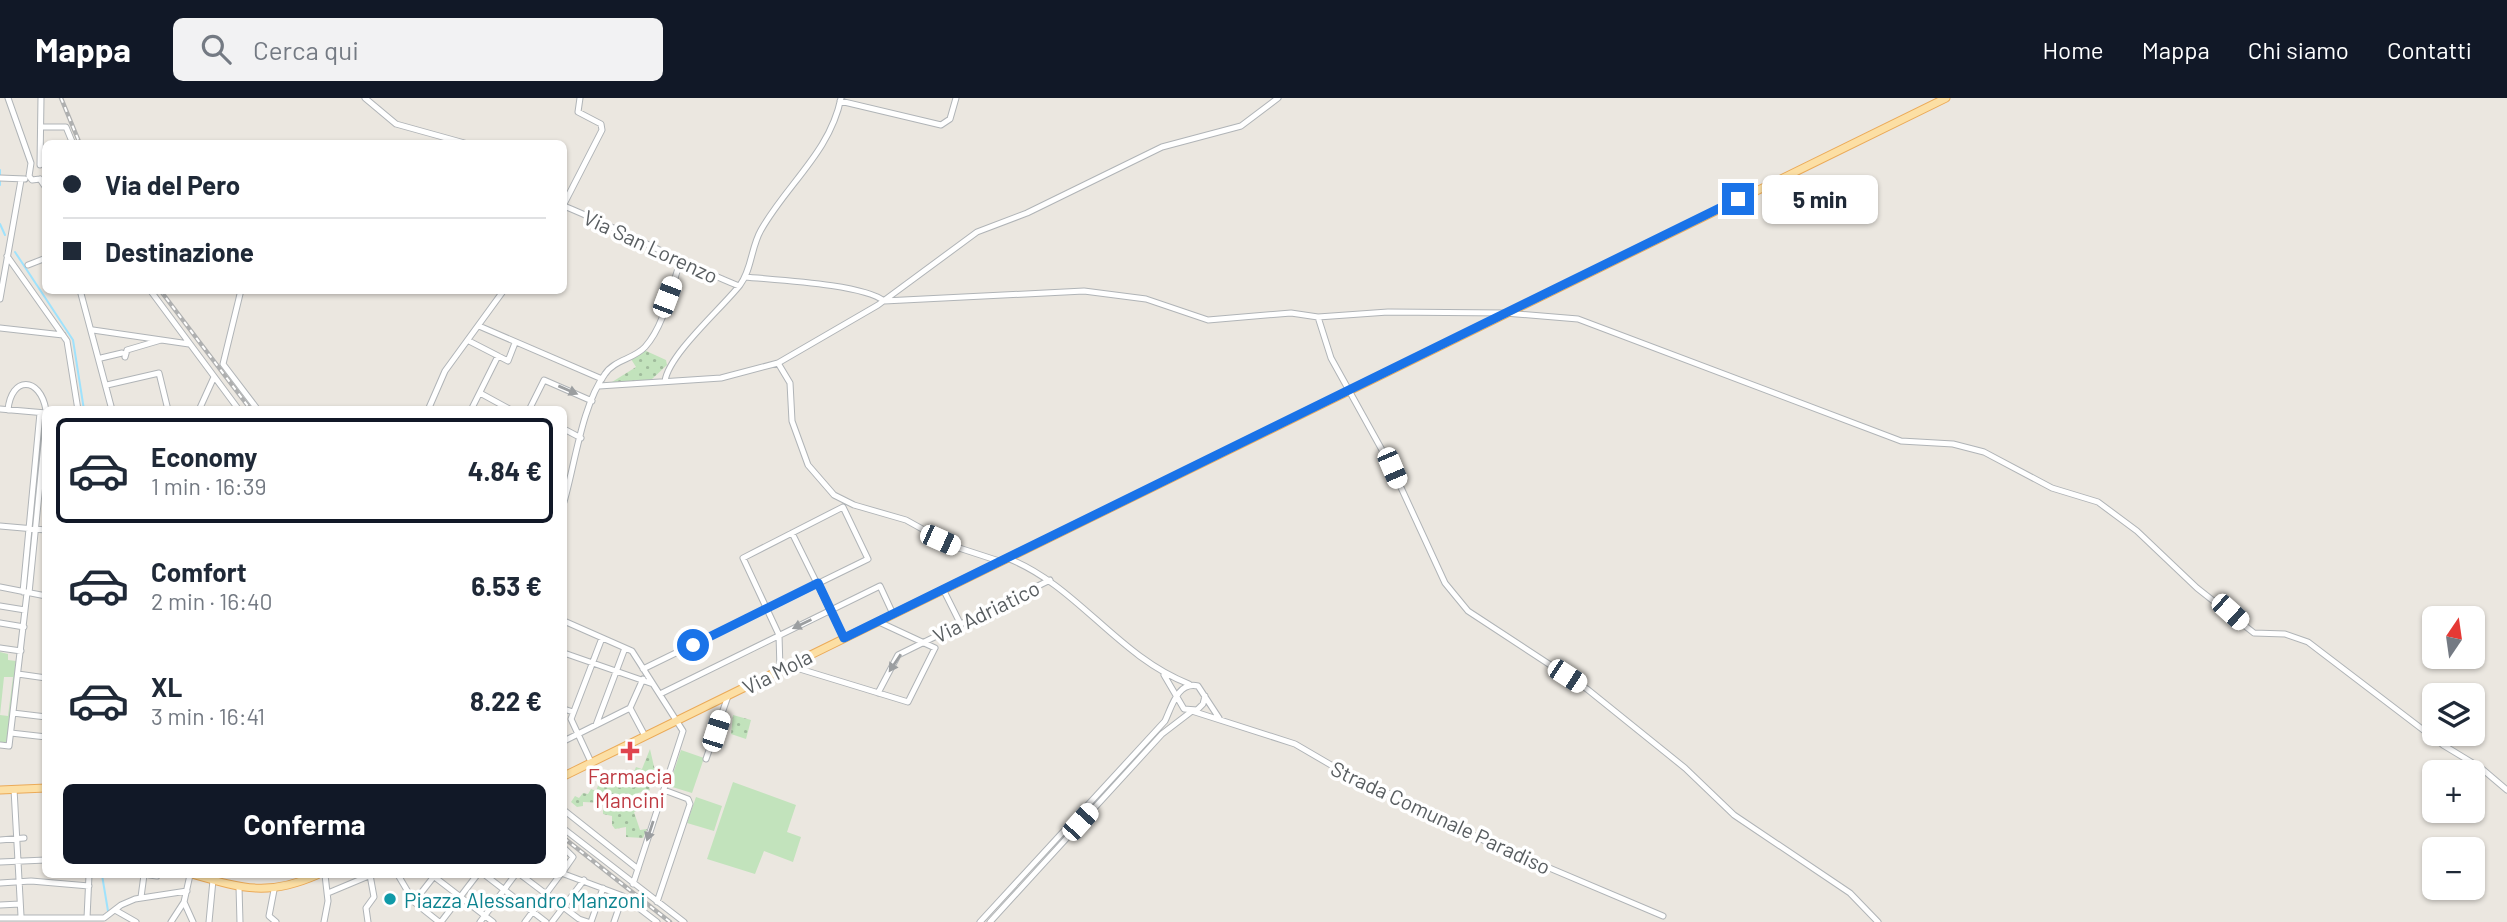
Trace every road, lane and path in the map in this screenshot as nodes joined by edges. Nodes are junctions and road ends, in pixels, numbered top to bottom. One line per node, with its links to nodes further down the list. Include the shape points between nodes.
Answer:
1 (8, 98): 12 (street)
2 (41, 98): 9 (street)
3 (365, 98): 11 (street, via 396,124)
4 (580, 98): 19 (street, via 578,112 601,124 602,130)
5 (956, 98): 8 (street, via 950,119 941,125)
6 (1278, 98): 32 (street, via 1241,126 1162,147 1027,213 977,232)
7 (1946, 98): 33 (main road, Via Mola)
8 (840, 99): 25 (street, via 823,146 758,234)
9 (42, 127): 10 (street, via 66,127); 13 (street)
10 (71, 140)
11 (454, 140)
12 (31, 163): 13 (street); 15 (street)
13 (40, 165): 16 (street)
14 (1, 178): 17 (street)
15 (30, 178): 16 (street); 17 (street)
16 (40, 179): 18 (street)
17 (21, 180): 21 (street)
18 (42, 182)
19 (567, 199)
20 (567, 206): 23 (street, Via San Lorenzo)
21 (7, 256): 31 (street); 38 (street)
22 (42, 260): 24 (street)
23 (681, 262): 26 (street, Via San Lorenzo); 48 (street, via 647,345 609,369)
24 (28, 265)
25 (745, 277): 26 (street); 32 (street, Via San Lorenzo, via 845,288)
26 (738, 286): 47 (street, via 693,337)
27 (81, 294): 37 (street)
28 (153, 294): 42 (street)
29 (240, 294): 59 (street, via 223,364)
30 (501, 294): 35 (street)
31 (0, 299)
32 (884, 301): 34 (street, via 1084,291 1146,299 1208,320 1291,313); 45 (street)
33 (1505, 313): 34 (street, via 1388,312); 50 (main road, Via Mola); 139 (street, via 1588,322 1901,441 1953,444 1984,452 2052,488 2098,502 2254,633 2285,634 2308,642)
34 (1318, 317): 50 (street, via 1327,350)
35 (480, 326): 40 (street); 41 (street)
36 (0, 328): 38 (street)
37 (93, 330): 39 (street); 44 (street)
38 (63, 335): 54 (street, via 69,346)
39 (162, 340): 42 (street); 44 (street)
40 (469, 341): 43 (street); 60 (street, via 446,371)
41 (515, 343): 43 (street, via 508,361); 48 (street)
42 (189, 344): 46 (street)
43 (498, 356): 51 (street)
44 (101, 358): 49 (street)
45 (778, 363): 47 (street, via 729,377); 76 (street, via 790,383 792,421 808,465 834,495 906,520 953,546)
46 (214, 377): 57 (street); 58 (street)
47 (665, 381): 48 (street)
48 (600, 383): 52 (street)
49 (107, 385): 55 (street); 56 (street, via 159,373)
50 (1349, 390): 76 (main road, Via Mola); 222 (street, via 1392,468 1445,583 1468,611 1587,689 1685,768 1734,815 1850,893)
51 (480, 393): 61 (street); 62 (street)
52 (592, 401): 63 (street, one-way to 52, via 544,380); 69 (street)
53 (44, 406): 65 (street, via 43,395 29,384 11,395)
54 (77, 406)
55 (111, 406)
56 (167, 406)
57 (200, 406)
58 (236, 406)
59 (255, 406)
60 (429, 406)
61 (473, 406)
62 (504, 406)
63 (531, 406)
64 (0, 409): 65 (street)
65 (9, 410): 66 (street)
66 (42, 412)
67 (567, 431): 69 (street)
68 (42, 433): 73 (street)
69 (581, 438): 71 (street)
70 (42, 456): 73 (street)
71 (567, 489)
72 (0, 526): 73 (street)
73 (33, 529): 74 (street); 81 (street)
74 (42, 530)
75 (792, 533): 78 (street); 78 (street, via 843,507 868,559); 84 (street, via 743,558)
76 (1003, 559): 77 (street, via 1041,572); 80 (main road, Via Mola)
77 (1050, 580): 91 (street, Via Adriatico); 107 (street)
78 (818, 583): 84 (street); 86 (street)
79 (0, 587): 81 (street)
80 (943, 589): 87 (main road, Via Mola); 91 (street)
81 (27, 593): 82 (street); 85 (street)
82 (42, 595)
83 (0, 606): 85 (street)
84 (767, 609): 93 (street); 105 (street)
85 (25, 610): 92 (street)
86 (831, 610): 87 (street, via 880,586); 93 (street, one-way to 93); 95 (street)
87 (893, 614): 88 (main road, Via Mola)
88 (878, 621): 95 (main road, Via Mola); 96 (street)
89 (567, 622): 94 (street)
90 (0, 623): 92 (street)
91 (960, 623): 96 (street, Via Adriatico)
92 (24, 626): 99 (street)
93 (779, 635): 103 (street); 113 (street)
94 (602, 638): 98 (street); 101 (street)
95 (844, 638): 102 (main road, Via Mola)
96 (922, 642): 112 (street, Via Adriatico, one-way to 112, via 898,655); 112 (street, via 935,648 908,702)
97 (0, 648): 99 (street)
98 (625, 648): 104 (street); 105 (street)
99 (21, 651): 106 (street)
100 (567, 654): 101 (street)
101 (593, 663): 104 (street); 120 (street)
102 (788, 665): 103 (main road, Via Mola); 112 (street)
103 (779, 669): 114 (main road, Via Mola)
104 (616, 671): 109 (street); 125 (street)
105 (644, 671): 109 (street); 110 (street)
106 (18, 674): 108 (street); 121 (street)
107 (1164, 675): 111 (street); 116 (street)
108 (42, 677)
109 (642, 680): 110 (street); 117 (street)
110 (653, 684): 113 (street)
111 (1189, 684): 115 (street, via 1198,686); 116 (street, via 1181,688)
112 (878, 693)
113 (660, 694): 124 (street)
114 (728, 695): 124 (main road, Via Mola); 132 (street)
115 (1205, 696): 119 (street, via 1200,708); 123 (street)
116 (1178, 697): 119 (street, via 1181,705); 220 (street, via 1160,727)
117 (630, 708): 125 (street); 128 (street)
118 (567, 710): 120 (street)
119 (1192, 711): 123 (street, Strada Comunale Paradiso); 221 (street, via 1162,734)
120 (573, 712): 127 (street, via 571,719)
121 (13, 713): 122 (street); 126 (street)
122 (42, 717)
123 (1219, 718): 195 (street, Strada Comunale Paradiso, via 1295,744 1459,829)
124 (678, 721): 128 (main road, Via Mola); 138 (street, via 683,731)
125 (596, 725): 127 (street)
126 (10, 733): 129 (street); 131 (street, via 9,746)
127 (578, 734): 130 (street); 133 (street)
128 (645, 736): 133 (main road, Via Mola)
129 (42, 737)
130 (567, 740)
131 (0, 746)
132 (706, 758)
133 (591, 762): 134 (main road, Via Mola)
134 (567, 774)
135 (42, 788): 136 (main road)
136 (14, 789): 137 (main road); 143 (street)
137 (0, 790)
138 (664, 790): 150 (street, one-way to 150); 185 (street, via 691,804)
139 (2507, 790)
140 (567, 813): 150 (street)
141 (567, 831): 171 (street)
142 (24, 838): 143 (street)
143 (17, 839): 144 (street); 147 (street)
144 (0, 840)
145 (567, 851): 149 (street, via 573,857)
146 (42, 860): 147 (street)
147 (18, 861): 148 (street); 169 (street)
148 (0, 862)
149 (567, 866)
150 (638, 869): 171 (street)
151 (567, 875): 168 (street)
152 (89, 878): 172 (street)
153 (146, 878): 181 (street)
154 (192, 878): 177 (street)
155 (208, 878): 173 (main road); 205 (street)
156 (308, 878): 175 (main road)
157 (326, 878): 178 (street)
158 (363, 878): 178 (street)
159 (371, 878): 209 (street, via 374,897 366,908)
160 (400, 878): 184 (street)
161 (432, 878): 184 (street)
162 (438, 878): 182 (street)
163 (475, 878): 182 (street)
164 (489, 878): 176 (street)
165 (514, 878): 176 (street)
166 (525, 878): 179 (street)
167 (558, 878): 179 (street)
168 (584, 880): 174 (street); 188 (street)
169 (19, 882): 170 (street); 172 (street); 186 (street)
170 (0, 883)
171 (632, 884): 185 (street)
172 (89, 886): 199 (street)
173 (239, 887): 175 (main road); 206 (street)
174 (603, 888): 180 (street); 215 (street)
175 (274, 890): 207 (street, via 269,916)
176 (504, 890): 190 (street); 193 (street)
177 (187, 891): 181 (street); 183 (street)
178 (328, 893): 208 (street)
179 (546, 894): 188 (street); 190 (street)
180 (623, 896): 191 (street); 216 (street)
181 (141, 897): 189 (street)
182 (460, 897): 193 (street); 200 (street)
183 (184, 902): 203 (street); 204 (street)
184 (414, 902): 200 (street)
185 (657, 902): 219 (street)
186 (20, 904): 187 (street); 194 (street)
187 (0, 905)
188 (564, 907): 214 (street); 215 (street)
189 (115, 910): 192 (street); 202 (street)
190 (533, 912): 212 (street); 213 (street)
191 (645, 913): 217 (street); 218 (street)
192 (109, 915): 199 (street); 201 (street)
193 (485, 915): 210 (street); 211 (street)
194 (21, 916): 196 (street); 197 (street)
195 (1663, 916)
196 (4, 919)
197 (32, 919): 198 (street)
198 (68, 919): 199 (street)
199 (88, 919)
200 (436, 921)
201 (113, 922)
202 (136, 922)
203 (171, 922)
204 (193, 922)
205 (209, 922)
206 (240, 922)
207 (275, 922)
208 (324, 922)
209 (368, 922)
210 (480, 922)
211 (494, 922)
212 (525, 922)
213 (546, 922)
214 (552, 922)
215 (590, 922)
216 (614, 922)
217 (643, 922)
218 (657, 922)
219 (684, 922)
220 (980, 922)
221 (989, 922)
222 (1878, 922)

